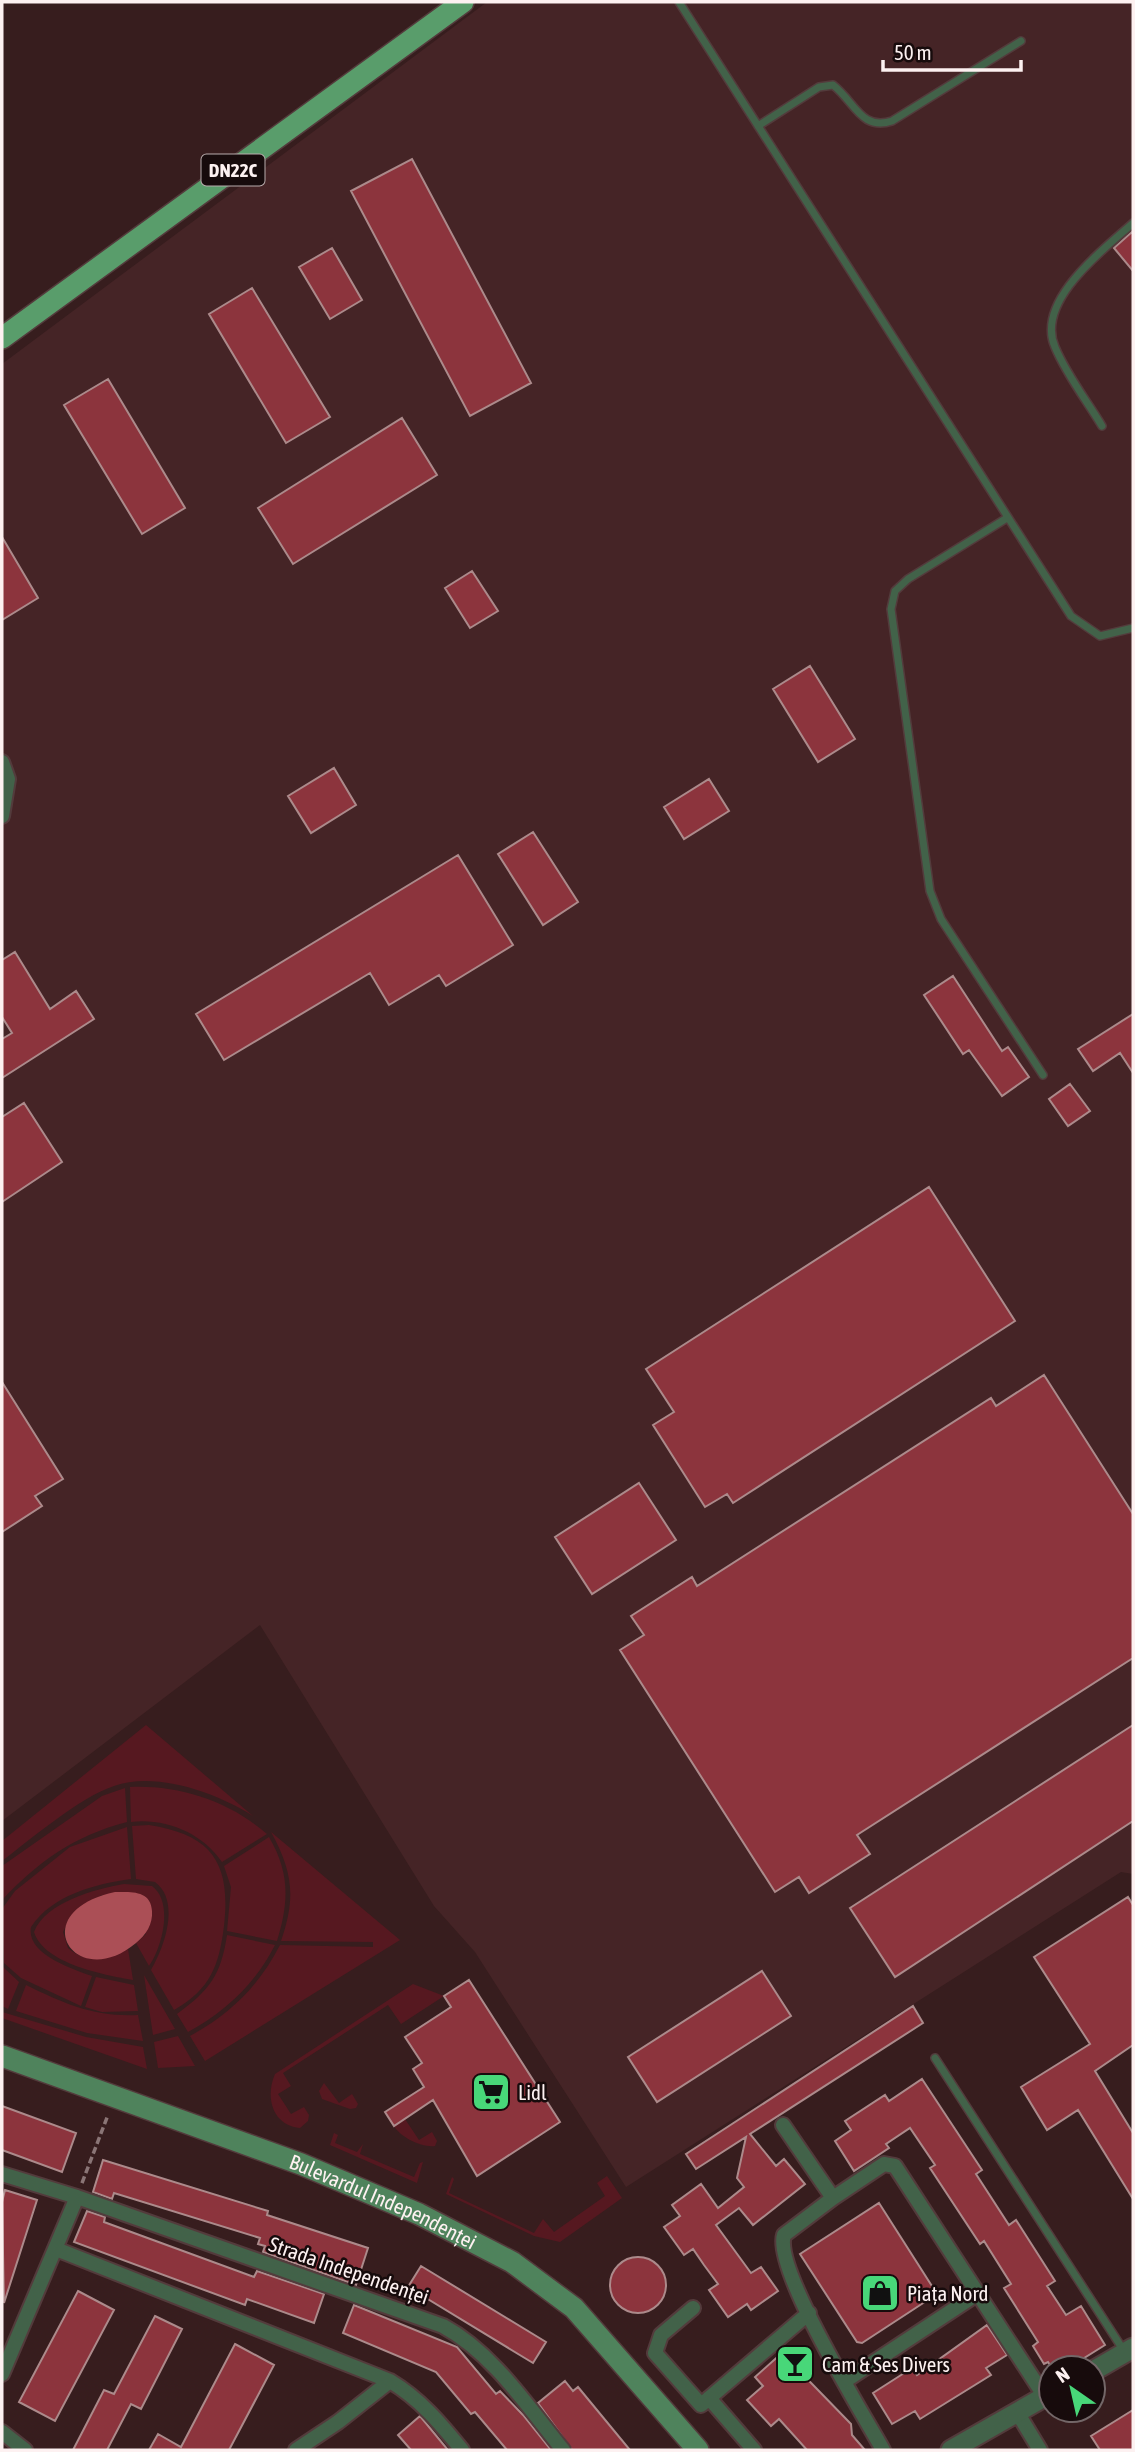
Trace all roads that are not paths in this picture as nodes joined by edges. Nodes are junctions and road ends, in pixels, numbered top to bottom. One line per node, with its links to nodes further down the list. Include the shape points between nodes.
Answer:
1 (463, 2): 6 (main road, DN22C)
2 (679, 2): 4 (lane)
3 (1021, 41): 4 (lane, via 892,121 866,122 833,85 819,87)
4 (758, 126): 8 (lane)
5 (1133, 223): 7 (lane, via 1063,293 1051,320 1054,346)
6 (2, 338)
7 (1102, 426)
8 (1007, 518): 9 (lane, via 1071,616 1100,636); 12 (lane, via 908,579 895,591 891,609 930,891 941,919)
9 (1133, 628)
10 (2, 762): 11 (street, via 8,779)
11 (2, 816)
12 (1043, 1075)
13 (2, 2056): 38 (main road, Bulevardul Independenței, via 250,2144 386,2199 512,2262 574,2308)
14 (935, 2058): 23 (lane)
15 (783, 2126): 18 (street)
16 (2, 2174): 17 (street, Strada Independenței)
17 (77, 2197): 19 (street); 37 (street, Strada Independenței, via 443,2326 500,2374)
18 (832, 2198): 20 (street, via 884,2164 895,2166); 22 (street, via 789,2228 782,2242)
19 (56, 2249): 25 (street); 27 (street)
20 (977, 2294): 26 (street); 28 (street)
21 (693, 2308): 29 (street, via 661,2335 655,2353 701,2406)
22 (808, 2313): 28 (street); 29 (street)
23 (1129, 2350): 24 (street)
24 (1107, 2363)
25 (2, 2374)
26 (1037, 2379)
27 (390, 2381): 35 (street); 36 (street, via 430,2411)
28 (845, 2381): 40 (street)
29 (709, 2398): 39 (street)
30 (1037, 2401): 31 (street)
31 (1017, 2412): 33 (street); 41 (street)
32 (2, 2432): 34 (street)
33 (961, 2448)
34 (25, 2450)
35 (296, 2450)
36 (462, 2450)
37 (563, 2450)
38 (698, 2450)
39 (754, 2450)
40 (883, 2450)
41 (1040, 2450)

